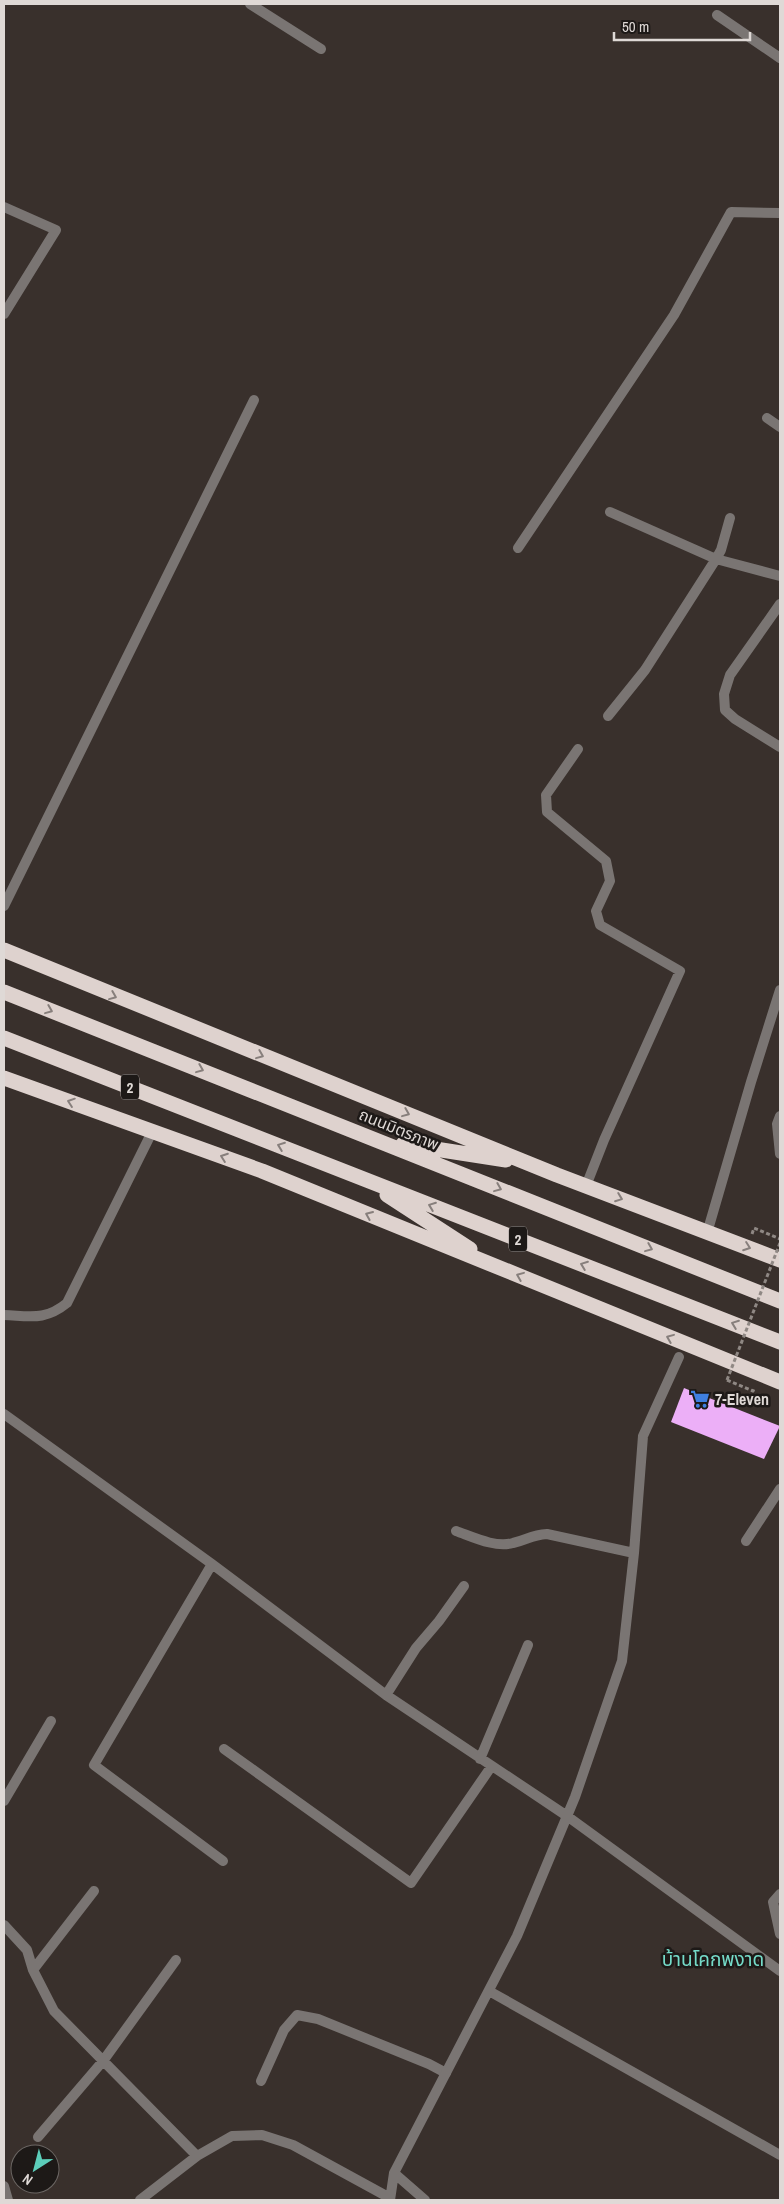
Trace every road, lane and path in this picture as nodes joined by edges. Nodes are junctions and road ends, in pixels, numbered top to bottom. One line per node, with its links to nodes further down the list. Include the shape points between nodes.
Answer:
1 (250, 4): 3 (street)
2 (717, 15): 4 (street)
3 (321, 49)
4 (780, 58)
5 (4, 207): 7 (street, via 56,230)
6 (780, 213): 13 (street, via 730,212 674,315)
7 (4, 314)
8 (254, 400): 20 (street)
9 (768, 418): 10 (street)
10 (780, 428)
11 (610, 512): 14 (street)
12 (730, 518): 14 (street, via 722,550)
13 (518, 548)
14 (716, 559): 15 (street); 17 (street, via 645,670)
15 (780, 576)
16 (780, 604): 18 (street, via 730,675 724,694 725,710)
17 (608, 716)
18 (780, 747)
19 (578, 749): 32 (street, via 546,795 547,812 606,861 610,881 596,911 600,925 680,971)
20 (4, 906)
21 (4, 950): 30 (highway, ถนนมิตรภาพ, one-way to 30)
22 (780, 990): 34 (street)
23 (4, 992): 28 (highway, ถนนมิตรภาพ, one-way to 28)
24 (4, 1038): 31 (highway, 2, one-way to 24)
25 (4, 1078): 27 (highway, 2, one-way to 25)
26 (780, 1116): 29 (street, via 777,1124)
27 (153, 1130): 38 (highway, 2, one-way to 27, via 317,1192); 40 (street, via 66,1303 55,1313 44,1317)
28 (377, 1140): 30 (highway); 39 (highway, ถนนมิตรภาพ, one-way to 39)
29 (780, 1154)
30 (530, 1163): 32 (highway, ถนนมิตรภาพ)
31 (360, 1177): 38 (highway); 41 (highway, 2, one-way to 31)
32 (586, 1186): 34 (highway, ถนนมิตรภาพ, one-way to 34)
33 (754, 1228): 35 (path)
34 (707, 1233): 37 (highway, ถนนมิตรภาพ, one-way to 37)
35 (780, 1239)
36 (780, 1243): 44 (path, bridge, via 727,1380)
37 (780, 1260)
38 (499, 1268): 43 (highway, 2, one-way to 38)
39 (780, 1301)
40 (4, 1315)
41 (780, 1342)
42 (679, 1357): 49 (street, via 643,1436)
43 (780, 1382)
44 (753, 1391)
45 (4, 1414): 50 (street)
46 (780, 1489): 48 (street)
47 (456, 1531): 49 (street, via 500,1544 547,1534)
48 (746, 1541)
49 (634, 1553): 59 (street, via 622,1661)
50 (212, 1564): 53 (street); 60 (street, via 94,1765)
51 (464, 1586): 53 (street, via 416,1648)
52 (528, 1644): 56 (street)
53 (386, 1695): 56 (street)
54 (51, 1721): 58 (street)
55 (224, 1749): 57 (street, via 411,1883)
56 (480, 1760): 57 (street)
57 (491, 1767): 59 (street)
58 (4, 1801)
59 (567, 1816): 67 (street); 68 (street, via 517,1936)
60 (223, 1861)
61 (94, 1890): 66 (street)
62 (780, 1894): 64 (street, via 773,1902)
63 (4, 1925): 66 (street, via 27,1950)
64 (780, 1934)
65 (176, 1960): 69 (street)
66 (33, 1970): 69 (street, via 54,2011)
67 (780, 1971)
68 (489, 1991): 70 (street); 73 (street)
69 (103, 2061): 72 (street); 74 (street)
70 (446, 2073): 71 (street, via 318,2020 297,2015 284,2030); 75 (street)
71 (261, 2081)
72 (38, 2137)
73 (780, 2155)
74 (197, 2156): 77 (street, via 232,2136 262,2134 293,2145); 79 (street)
75 (394, 2173): 77 (street); 80 (street)
76 (4, 2186): 78 (street)
77 (390, 2199)
78 (8, 2200)
79 (140, 2200)
80 (425, 2200)

